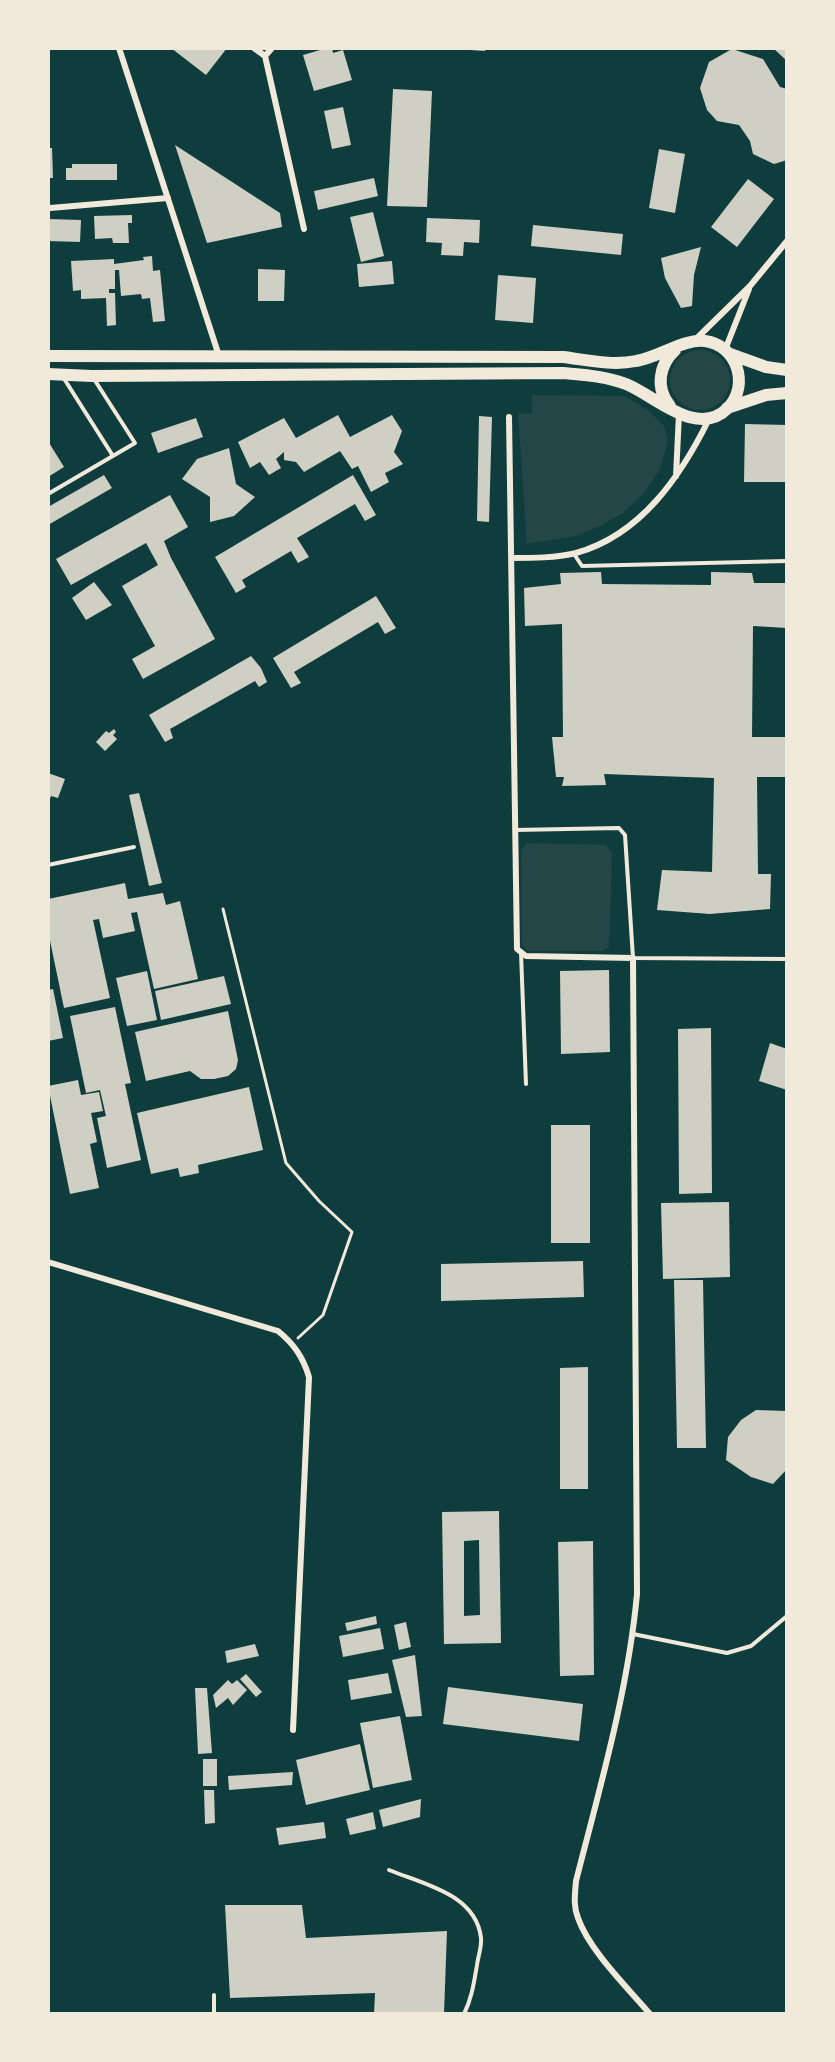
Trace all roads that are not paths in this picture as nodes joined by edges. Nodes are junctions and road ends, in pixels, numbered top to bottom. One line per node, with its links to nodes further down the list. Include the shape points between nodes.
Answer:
1 (119, 48): 5 (street)
2 (254, 48): 4 (street)
3 (272, 48): 4 (street)
4 (265, 56): 7 (street)
5 (168, 198): 6 (street); 14 (street)
6 (50, 208)
7 (304, 229)
8 (787, 241): 9 (street)
9 (750, 286): 10 (street); 12 (street)
10 (694, 341): 11 (main road); 12 (main road, via 713,343)
11 (678, 347): 14 (main road, via 624,363 563,357); 21 (main road, via 666,360 660,379 664,397)
12 (727, 352): 15 (main road, via 766,367); 20 (main road, via 738,370 739,383)
13 (48, 356): 14 (main road)
14 (219, 356)
15 (787, 370)
16 (48, 374): 17 (main road)
17 (61, 374): 18 (main road); 24 (lane)
18 (93, 376): 21 (main road, via 563,373 623,383); 24 (lane, via 135,443)
19 (787, 393): 20 (main road, via 758,397)
20 (728, 408): 23 (main road)
21 (676, 411): 23 (main road, via 692,419); 25 (street)
22 (509, 417): 28 (street)
23 (709, 418): 25 (street)
24 (113, 456): 26 (lane)
25 (676, 476): 27 (street, via 627,528 598,546)
26 (48, 494)
27 (574, 554): 28 (street); 29 (lane, via 582,566)
28 (511, 558): 30 (street)
29 (787, 561)
30 (515, 830): 33 (street); 34 (lane, via 623,831)
31 (134, 847): 32 (lane)
32 (48, 865)
33 (520, 953): 34 (street); 36 (lane)
34 (633, 958): 35 (lane); 39 (street, via 638,1594)
35 (787, 959)
36 (526, 1084)
37 (48, 1262): 40 (street, via 278,1331 305,1362 309,1377)
38 (787, 1616): 39 (lane, via 751,1646 727,1653)
39 (633, 1634): 45 (street, via 574,1899 578,1918 590,1941)
40 (293, 1730)
41 (389, 1870): 44 (lane, via 452,1896 469,1908 481,1938 471,2000)
42 (214, 1995): 43 (lane)
43 (214, 2014)
44 (464, 2014)
45 (650, 2014)

